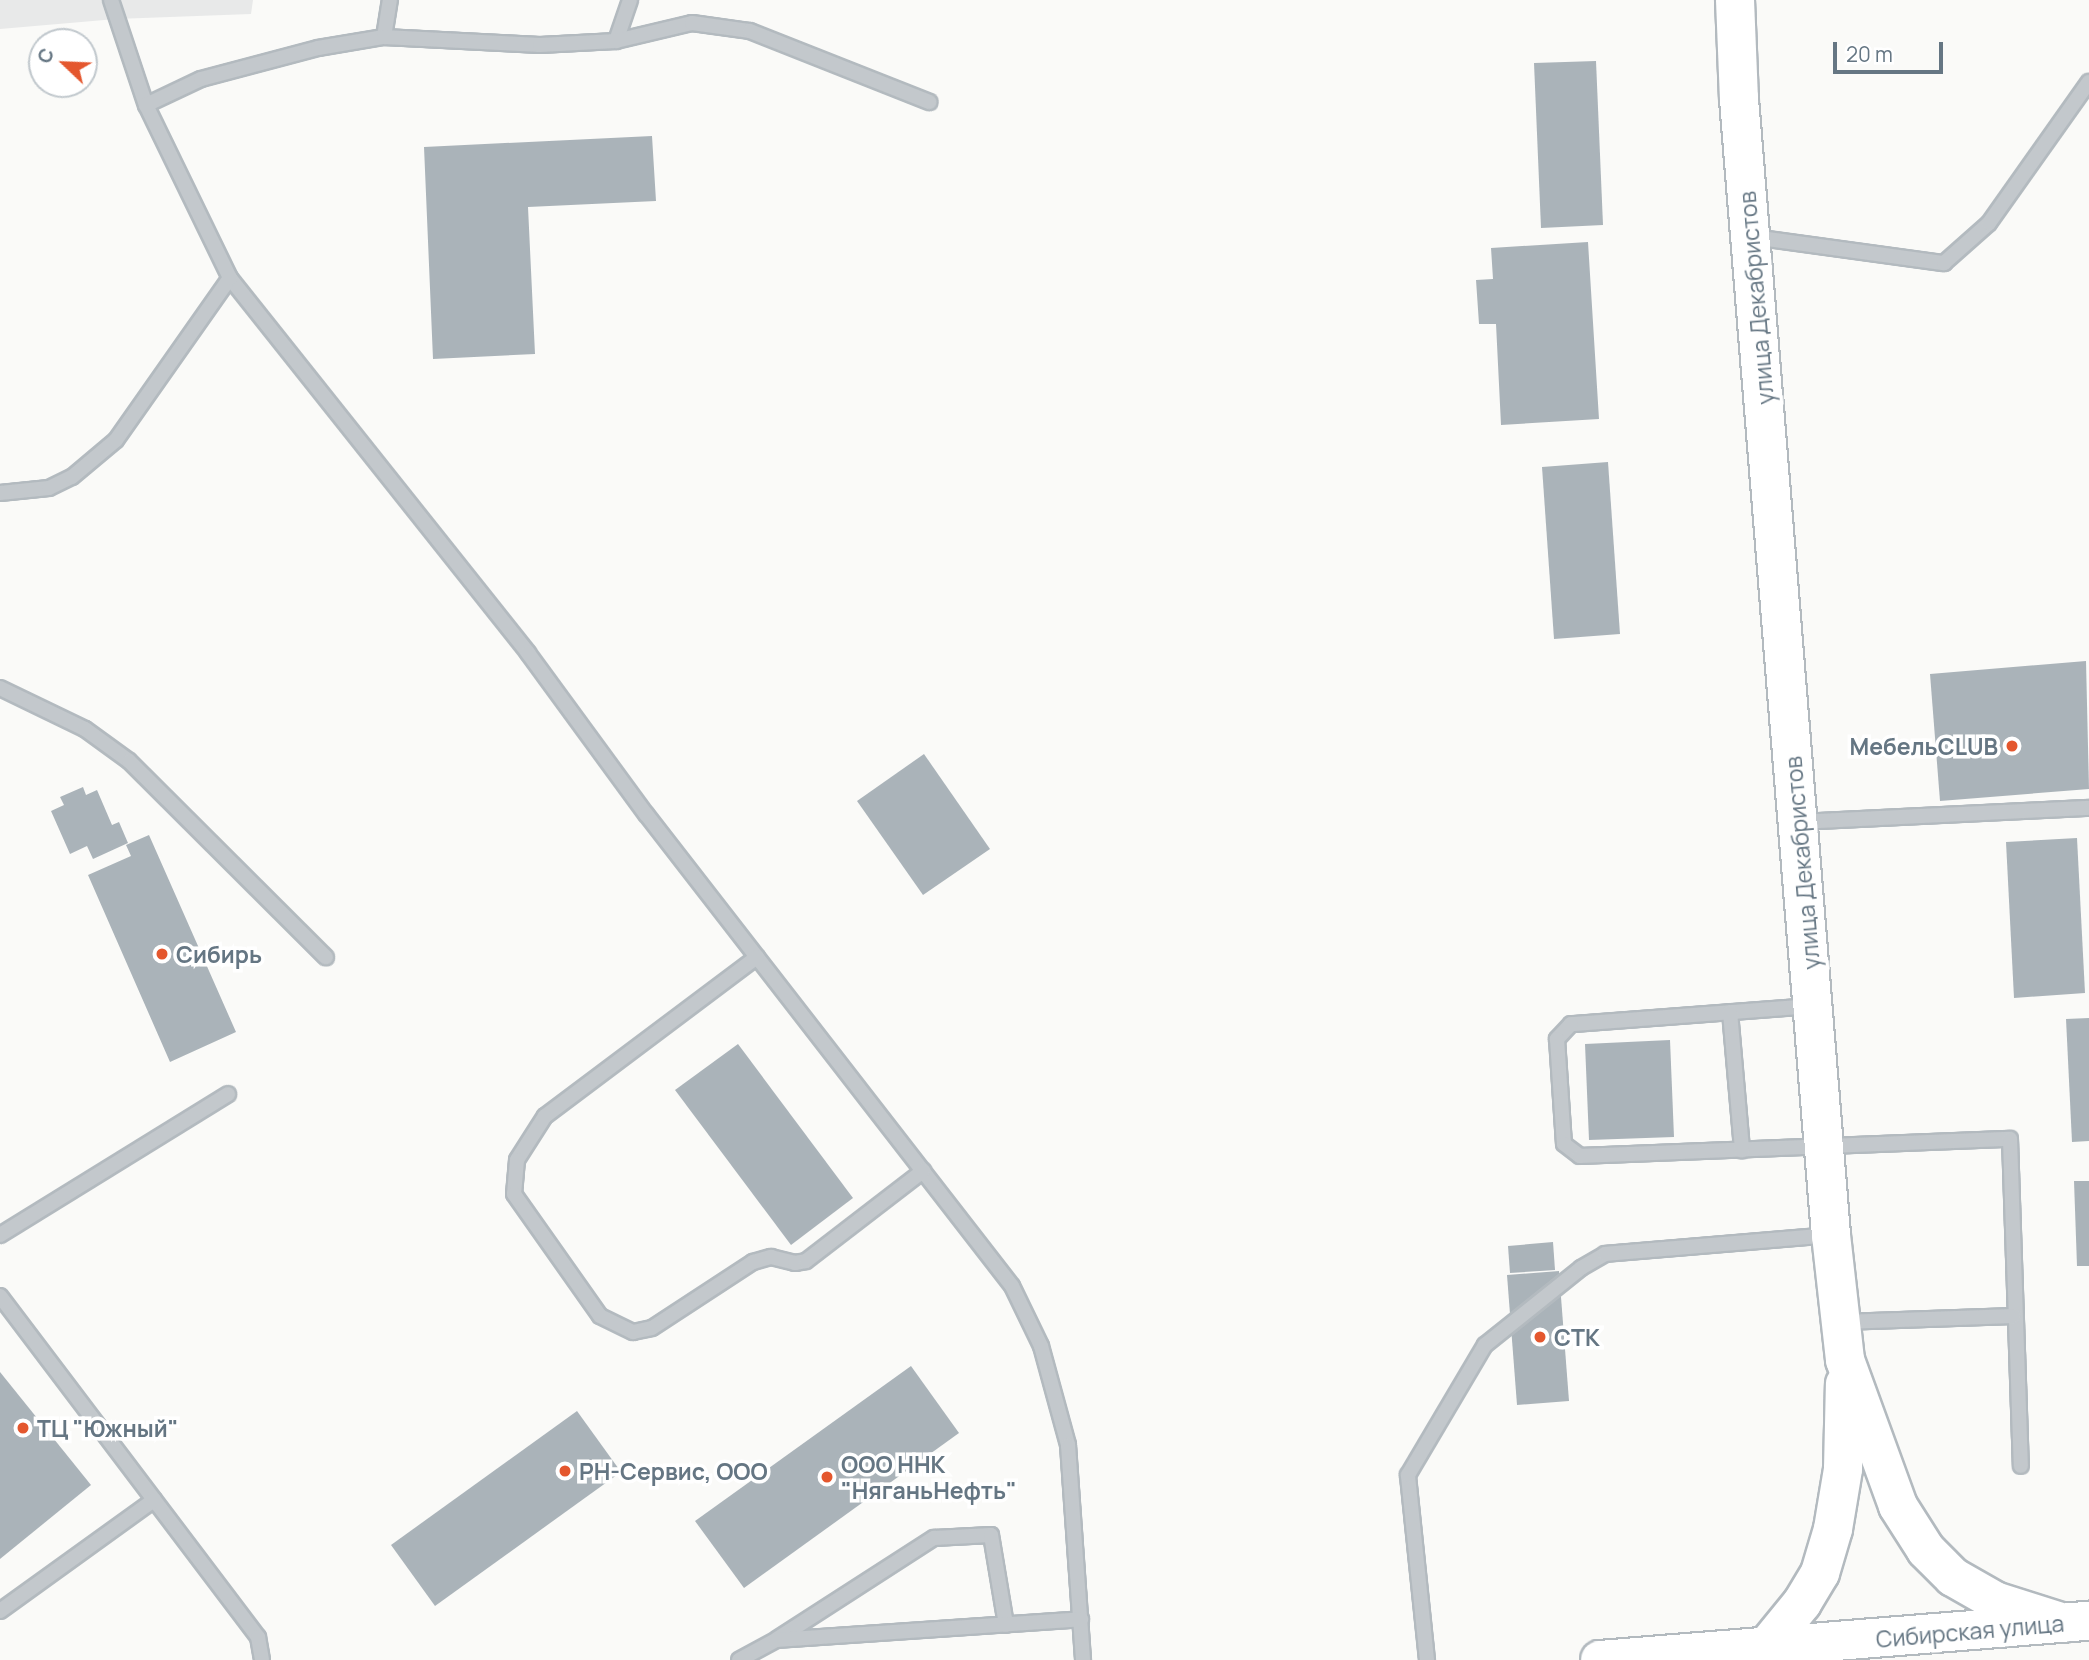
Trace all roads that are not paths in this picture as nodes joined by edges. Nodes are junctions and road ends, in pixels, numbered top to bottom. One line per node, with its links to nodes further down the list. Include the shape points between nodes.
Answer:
1 (111, 0): 9 (lane)
2 (390, 0): 5 (lane)
3 (630, 0): 6 (lane)
4 (1735, 0): 10 (main road, улица Декабристов)
5 (384, 37): 6 (lane, via 540,45); 9 (lane, via 318,48 201,79)
6 (616, 41): 8 (lane, via 692,23 750,31)
7 (2089, 82): 10 (lane, via 1989,223 1944,263)
8 (929, 102)
9 (146, 105): 11 (lane)
10 (1751, 237): 15 (main road, улица Декабристов)
11 (230, 278): 12 (lane, via 116,440 72,477 49,488); 17 (lane, via 528,653)
12 (0, 493)
13 (0, 688): 16 (lane, via 85,729 129,761)
14 (2089, 808): 15 (lane)
15 (1799, 822): 18 (main road, улица Декабристов)
16 (326, 957)
17 (757, 957): 23 (lane); 23 (lane, via 545,1116 517,1160 514,1194 600,1316 633,1332 652,1328 753,1262 771,1257 806,1261)
18 (1813, 1006): 19 (lane); 21 (main road, улица Декабристов)
19 (1730, 1012): 22 (lane); 22 (lane, via 1571,1024 1557,1039 1564,1144 1580,1156)
20 (228, 1094): 25 (lane)
21 (1825, 1146): 22 (lane); 24 (main road, улица Декабристов); 27 (lane, via 2010,1139)
22 (1742, 1150)
23 (923, 1171): 33 (lane, via 1012,1286 1041,1346 1068,1445)
24 (1831, 1234): 28 (main road, улица Декабристов); 41 (lane, via 1605,1254 1485,1345 1408,1475)
25 (0, 1235)
26 (0, 1296): 31 (lane)
27 (2014, 1316): 28 (lane); 30 (lane)
28 (1840, 1322): 29 (main road, улица Декабристов)
29 (1845, 1360): 34 (main road, улица Декабристов, via 1898,1506 1926,1550 1953,1577 1995,1601); 37 (main road, via 1843,1469 1833,1529 1820,1573 1802,1604)
30 (2021, 1466)
31 (154, 1500): 32 (lane); 38 (lane, via 258,1637)
32 (0, 1611)
33 (1081, 1619): 35 (lane); 40 (lane)
34 (2077, 1622): 37 (main road, Сибирская улица)
35 (1006, 1625): 36 (lane); 36 (lane, via 991,1535 934,1538)
36 (776, 1640): 39 (lane)
37 (1766, 1647): 42 (main road, Сибирская улица)
38 (262, 1660)
39 (738, 1660)
40 (1083, 1660)
41 (1427, 1660)
42 (1600, 1660)

